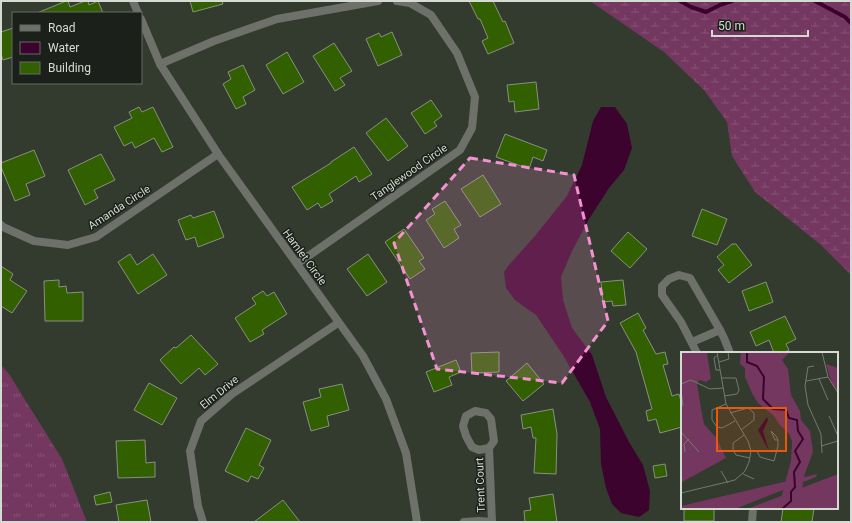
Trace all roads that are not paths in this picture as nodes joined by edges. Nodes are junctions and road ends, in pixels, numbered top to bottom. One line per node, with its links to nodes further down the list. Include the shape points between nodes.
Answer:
1 (133, 1): 4 (street)
2 (378, 1): 6 (street, via 277,19 214,41)
3 (397, 1): 9 (street, Tanglewood Circle, via 410,3 431,15 457,53 475,97 472,128 460,150)
4 (138, 12)
5 (142, 21): 6 (street, Hamlet Circle)
6 (160, 64): 7 (street, Hamlet Circle)
7 (218, 154): 8 (street, Amanda Circle, via 96,237 68,245 34,241); 9 (street, Hamlet Circle)
8 (1, 225)
9 (297, 264): 10 (street, Hamlet Circle)
10 (338, 323): 17 (street, Elm Drive, via 232,394 201,421 190,451 198,506); 18 (street, Hamlet Circle, via 362,356 386,400 406,453)
11 (720, 330): 12 (street); 12 (street, via 690,278 679,275 662,286 662,295); 14 (street)
12 (692, 342): 13 (street)
13 (697, 352)
14 (730, 352)
15 (489, 448): 15 (street, Trent Court, via 494,441 491,420 486,413 475,411 466,416 463,426 466,436 472,447 479,450); 20 (street, Trent Court)
16 (753, 509): 21 (street)
17 (203, 522)
18 (417, 522)
19 (464, 522): 20 (street)
20 (492, 522)
21 (752, 522)

